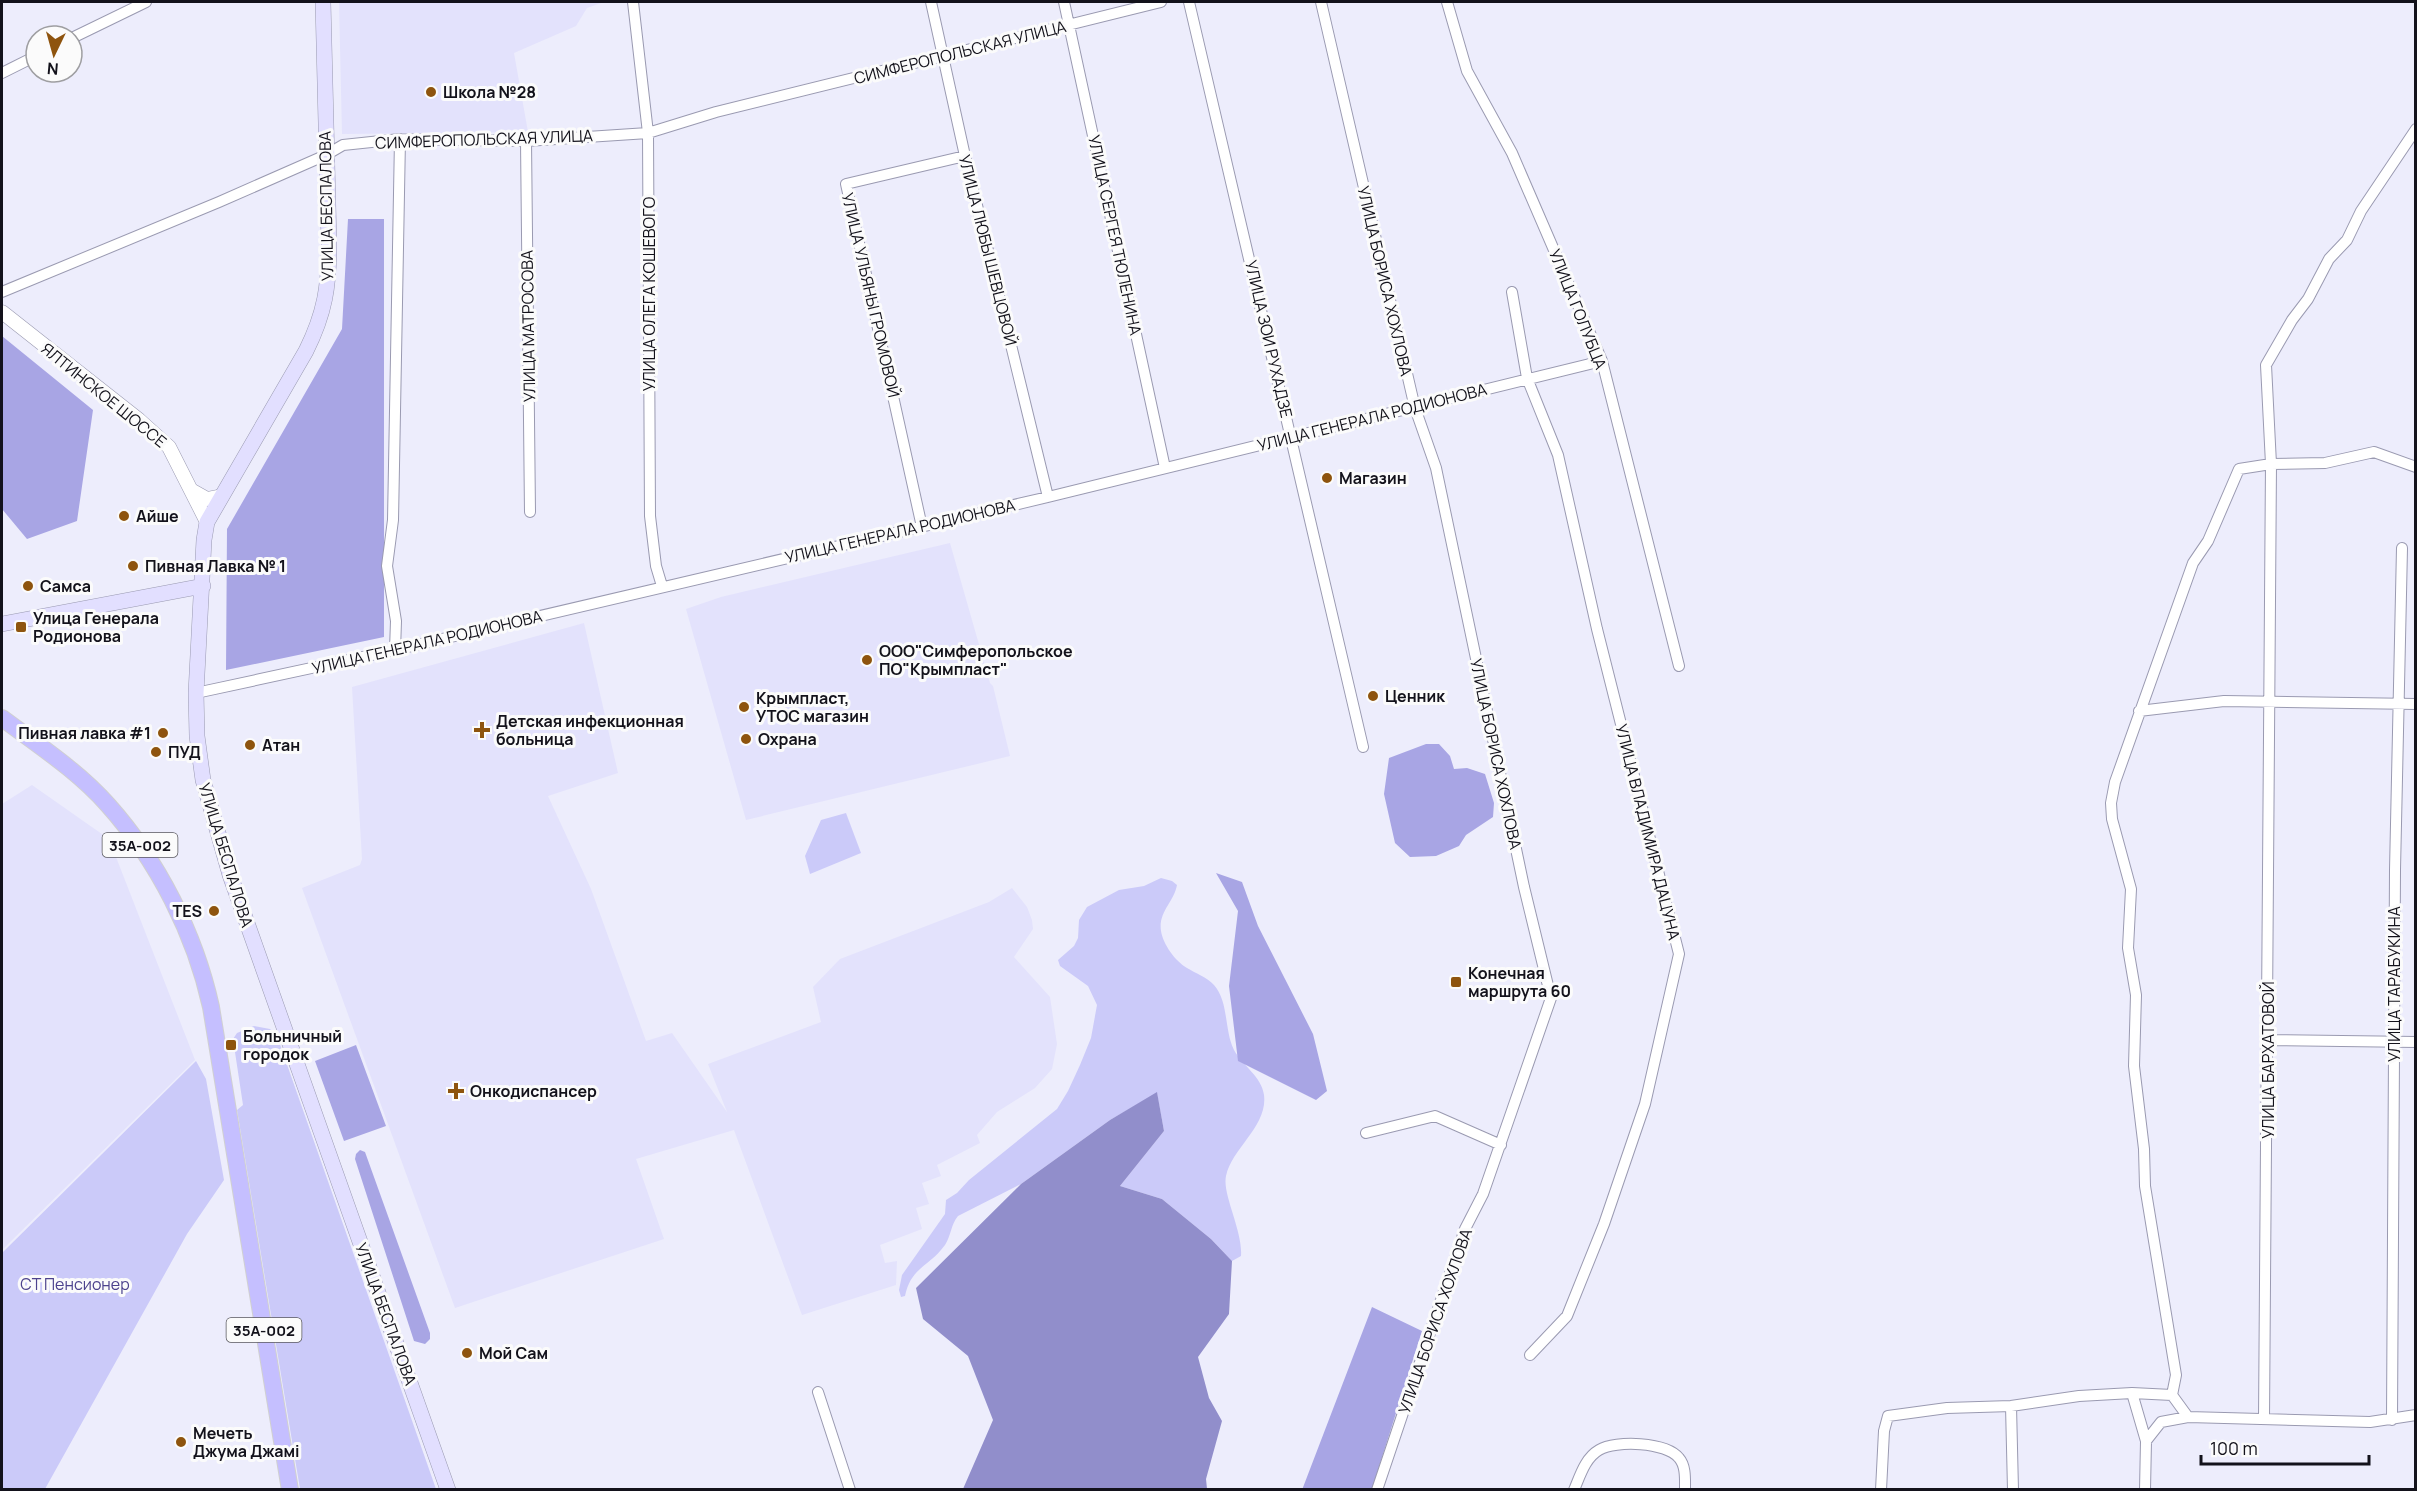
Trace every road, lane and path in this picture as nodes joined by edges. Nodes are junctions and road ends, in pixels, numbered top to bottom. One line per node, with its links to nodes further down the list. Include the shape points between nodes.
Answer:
1 (147, 2): 11 (street)
2 (323, 2): 19 (main road, УЛИЦА БЕСПАЛОВА)
3 (633, 2): 16 (street, УЛИЦА ОЛЕГА КОШЕВОГО)
4 (931, 2): 12 (street, УЛИЦА ЛЮБЫ ШЕВЦОВОЙ)
5 (1064, 2): 10 (street, УЛИЦА СЕРГЕЯ ТЮЛЕНИНА)
6 (1161, 2): 10 (street, СИМФЕРОПОЛЬСКАЯ УЛИЦА)
7 (1189, 2): 27 (street, УЛИЦА ЗОИ РУХАДЗЕ)
8 (1321, 2): 26 (street, УЛИЦА БОРИСА ХОХЛОВА)
9 (1447, 2): 24 (street, УЛИЦА ГОЛУБЦА, via 1467,71 1512,153)
10 (1069, 25): 12 (street, СИМФЕРОПОЛЬСКАЯ УЛИЦА); 30 (street, УЛИЦА СЕРГЕЯ ТЮЛЕНИНА)
11 (84, 32)
12 (944, 56): 16 (street, СИМФЕРОПОЛЬСКАЯ УЛИЦА, via 716,112); 20 (street, УЛИЦА ЛЮБЫ ШЕВЦОВОЙ)
13 (24, 62): 14 (street)
14 (2, 73)
15 (2415, 129): 28 (street, УЛИЦА БАРХАТОВОЙ, via 2361,211 2347,240 2329,259 2266,365)
16 (648, 133): 18 (street, СИМФЕРОПОЛЬСКАЯ УЛИЦА); 39 (street, УЛИЦА ОЛЕГА КОШЕВОГО, via 650,516)
17 (400, 139): 18 (street, СИМФЕРОПОЛЬСКАЯ УЛИЦА); 19 (street, СИМФЕРОПОЛЬСКАЯ УЛИЦА, via 343,145); 41 (street, via 393,520 387,566 396,621)
18 (526, 141): 34 (street, УЛИЦА МАТРОСОВА)
19 (326, 155): 21 (street, СИМФЕРОПОЛЬСКАЯ УЛИЦА); 32 (main road, УЛИЦА БЕСПАЛОВА, via 329,276 319,326)
20 (965, 156): 33 (street, УЛИЦА ЛЮБЫ ШЕВЦОВОЙ); 36 (street, УЛИЦА УЛЬЯНЫ ГРОМОВОЙ, via 846,184)
21 (2, 292)
22 (1512, 292): 25 (street, УЛИЦА ВЛАДИМИРА ДАЦУНА)
23 (2, 312): 31 (street, ЯЛТИНСКОЕ ШОССЕ, via 169,447)
24 (1602, 361): 25 (street, УЛИЦА ГЕНЕРАЛА РОДИОНОВА); 42 (street, УЛИЦА ГОЛУБЦА)
25 (1527, 378): 26 (street, УЛИЦА ГЕНЕРАЛА РОДИОНОВА); 55 (street, УЛИЦА ВЛАДИМИРА ДАЦУНА, via 1558,455 1678,954 1645,1104 1604,1224 1567,1316)
26 (1415, 408): 27 (street, УЛИЦА ГЕНЕРАЛА РОДИОНОВА); 54 (street, УЛИЦА БОРИСА ХОХЛОВА, via 1436,468 1551,998)
27 (1292, 437): 30 (street, УЛИЦА ГЕНЕРАЛА РОДИОНОВА); 49 (street, УЛИЦА ЗОИ РУХАДЗЕ)
28 (2271, 464): 29 (street, via 2325,463 2374,452); 44 (street, УЛИЦА БАРХАТОВОЙ); 47 (street, via 2240,469 2208,541 2193,563)
29 (2415, 467)
30 (1165, 468): 33 (street, УЛИЦА ГЕНЕРАЛА РОДИОНОВА)
31 (191, 490): 32 (street, via 207,499); 35 (street, ЯЛТИНСКОЕ ШОССЕ)
32 (222, 496): 35 (main road, УЛИЦА БЕСПАЛОВА)
33 (1048, 497): 36 (street, УЛИЦА ГЕНЕРАЛА РОДИОНОВА)
34 (530, 512)
35 (207, 522): 38 (main road, УЛИЦА БЕСПАЛОВА)
36 (922, 526): 39 (street, УЛИЦА ГЕНЕРАЛА РОДИОНОВА)
37 (2402, 548): 45 (street, УЛИЦА ТАРАБУКИНА)
38 (203, 586): 40 (main road); 43 (main road, УЛИЦА БЕСПАЛОВА)
39 (662, 586): 41 (street, УЛИЦА ГЕНЕРАЛА РОДИОНОВА)
40 (2, 624)
41 (395, 650): 43 (street, УЛИЦА ГЕНЕРАЛА РОДИОНОВА)
42 (1679, 666)
43 (196, 693): 66 (main road, УЛИЦА БЕСПАЛОВА, via 203,780 230,875)
44 (2270, 701): 45 (street); 47 (street, via 2224,701); 50 (street, УЛИЦА БАРХАТОВОЙ)
45 (2398, 703): 46 (street); 51 (street, УЛИЦА ТАРАБУКИНА)
46 (2415, 704)
47 (2139, 711): 58 (street, via 2111,803 2131,890 2128,948 2136,995 2134,1066 2145,1186 2176,1376)
48 (2, 718): 65 (main road, 35А-002, via 107,804 150,861 191,941 211,1007)
49 (1363, 747)
50 (2268, 1040): 51 (street); 62 (street, УЛИЦА БАРХАТОВОЙ)
51 (2394, 1042): 52 (street); 63 (street, УЛИЦА ТАРАБУКИНА)
52 (2415, 1042)
53 (1366, 1133): 54 (street, via 1435,1116)
54 (1501, 1145): 68 (street, УЛИЦА БОРИСА ХОХЛОВА, via 1465,1228)
55 (1530, 1355)
56 (818, 1392): 67 (street)
57 (2132, 1393): 58 (street); 59 (street); 64 (street)
58 (2172, 1395): 61 (street)
59 (2011, 1406): 71 (street, via 1947,1408 1888,1416); 72 (street)
60 (2415, 1415): 63 (street)
61 (2188, 1417): 62 (street); 64 (street, via 2162,1422)
62 (2264, 1419): 63 (street)
63 (2392, 1420)
64 (2146, 1441): 73 (street)
65 (290, 1490)
66 (448, 1490)
67 (850, 1490)
68 (1377, 1490)
69 (1574, 1490): 70 (street, via 1597,1451 1622,1443 1673,1452 1681,1460)
70 (1685, 1490)
71 (1881, 1490)
72 (2013, 1490)
73 (2145, 1490)

